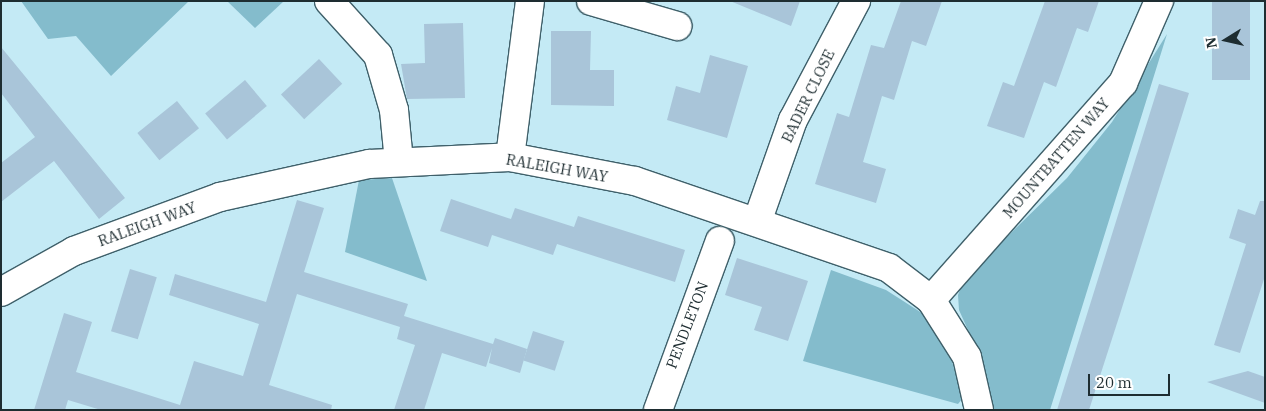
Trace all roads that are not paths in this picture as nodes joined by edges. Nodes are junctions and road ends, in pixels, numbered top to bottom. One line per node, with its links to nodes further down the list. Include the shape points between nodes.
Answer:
1 (329, 1): 8 (street, via 378,55 394,110)
2 (530, 1): 7 (street)
3 (591, 1): 6 (street)
4 (856, 1): 9 (street, BADER CLOSE, via 793,120)
5 (1160, 1): 12 (street, MOUNTBATTEN WAY, via 1123,83)
6 (677, 26)
7 (510, 158): 8 (street, RALEIGH WAY); 9 (street, RALEIGH WAY, via 635,182)
8 (399, 162): 11 (street, RALEIGH WAY, via 369,164 220,197 74,251)
9 (757, 222): 12 (street, RALEIGH WAY, via 889,268)
10 (720, 241): 13 (street, PENDLETON, via 665,380)
11 (1, 292)
12 (931, 300): 14 (street, RALEIGH WAY, via 968,356)
13 (658, 410)
14 (979, 410)

